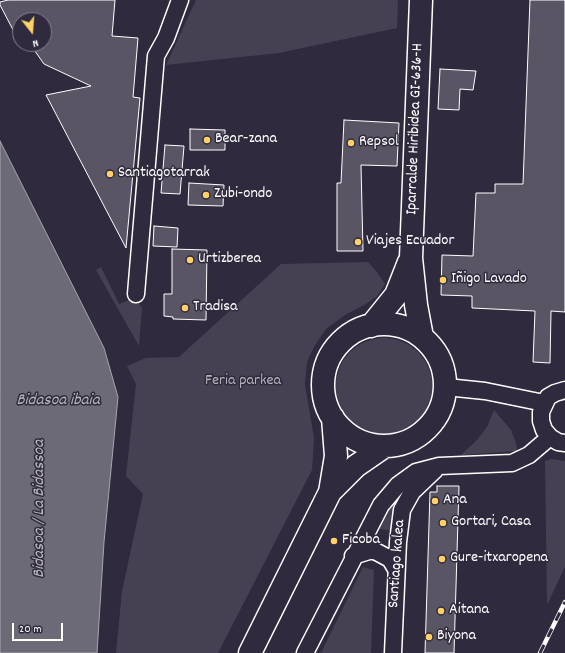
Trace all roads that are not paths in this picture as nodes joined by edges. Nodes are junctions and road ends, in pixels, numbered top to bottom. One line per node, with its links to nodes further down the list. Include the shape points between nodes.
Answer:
1 (180, 0): 4 (street, via 166,38 156,56)
2 (421, 0): 3 (main road, Iparralde Hiribidea GI-636-H)
3 (410, 258): 5 (main road, Iparralde Hiribidea GI-636-H, via 396,295); 6 (main road, Iparralde Hiribidea GI-636-H)
4 (136, 294)
5 (371, 326): 6 (main road, via 398,326); 10 (main road, via 357,330 345,338 328,362 323,391)
6 (422, 337): 7 (main road, via 440,359)
7 (446, 387): 9 (street, via 485,391); 13 (main road, via 437,416 427,429 401,444)
8 (565, 390): 9 (street, via 555,393)
9 (544, 403): 11 (street, via 541,421)
10 (333, 418): 13 (main road, via 343,430 356,439 370,445); 15 (main road, via 336,456)
11 (550, 437): 12 (street); 14 (street, via 529,455 512,463)
12 (565, 443)
13 (385, 446): 15 (main road, via 356,466)
14 (439, 466): 16 (street, via 416,472 398,485 380,505); 17 (street, Santiago kalea, via 412,492 402,510)
15 (330, 492): 18 (main road)
16 (353, 556): 17 (street, via 375,551 390,559); 19 (street)
17 (396, 569): 20 (street, Santiago kalea)
18 (250, 653)
19 (305, 653)
20 (393, 653)

